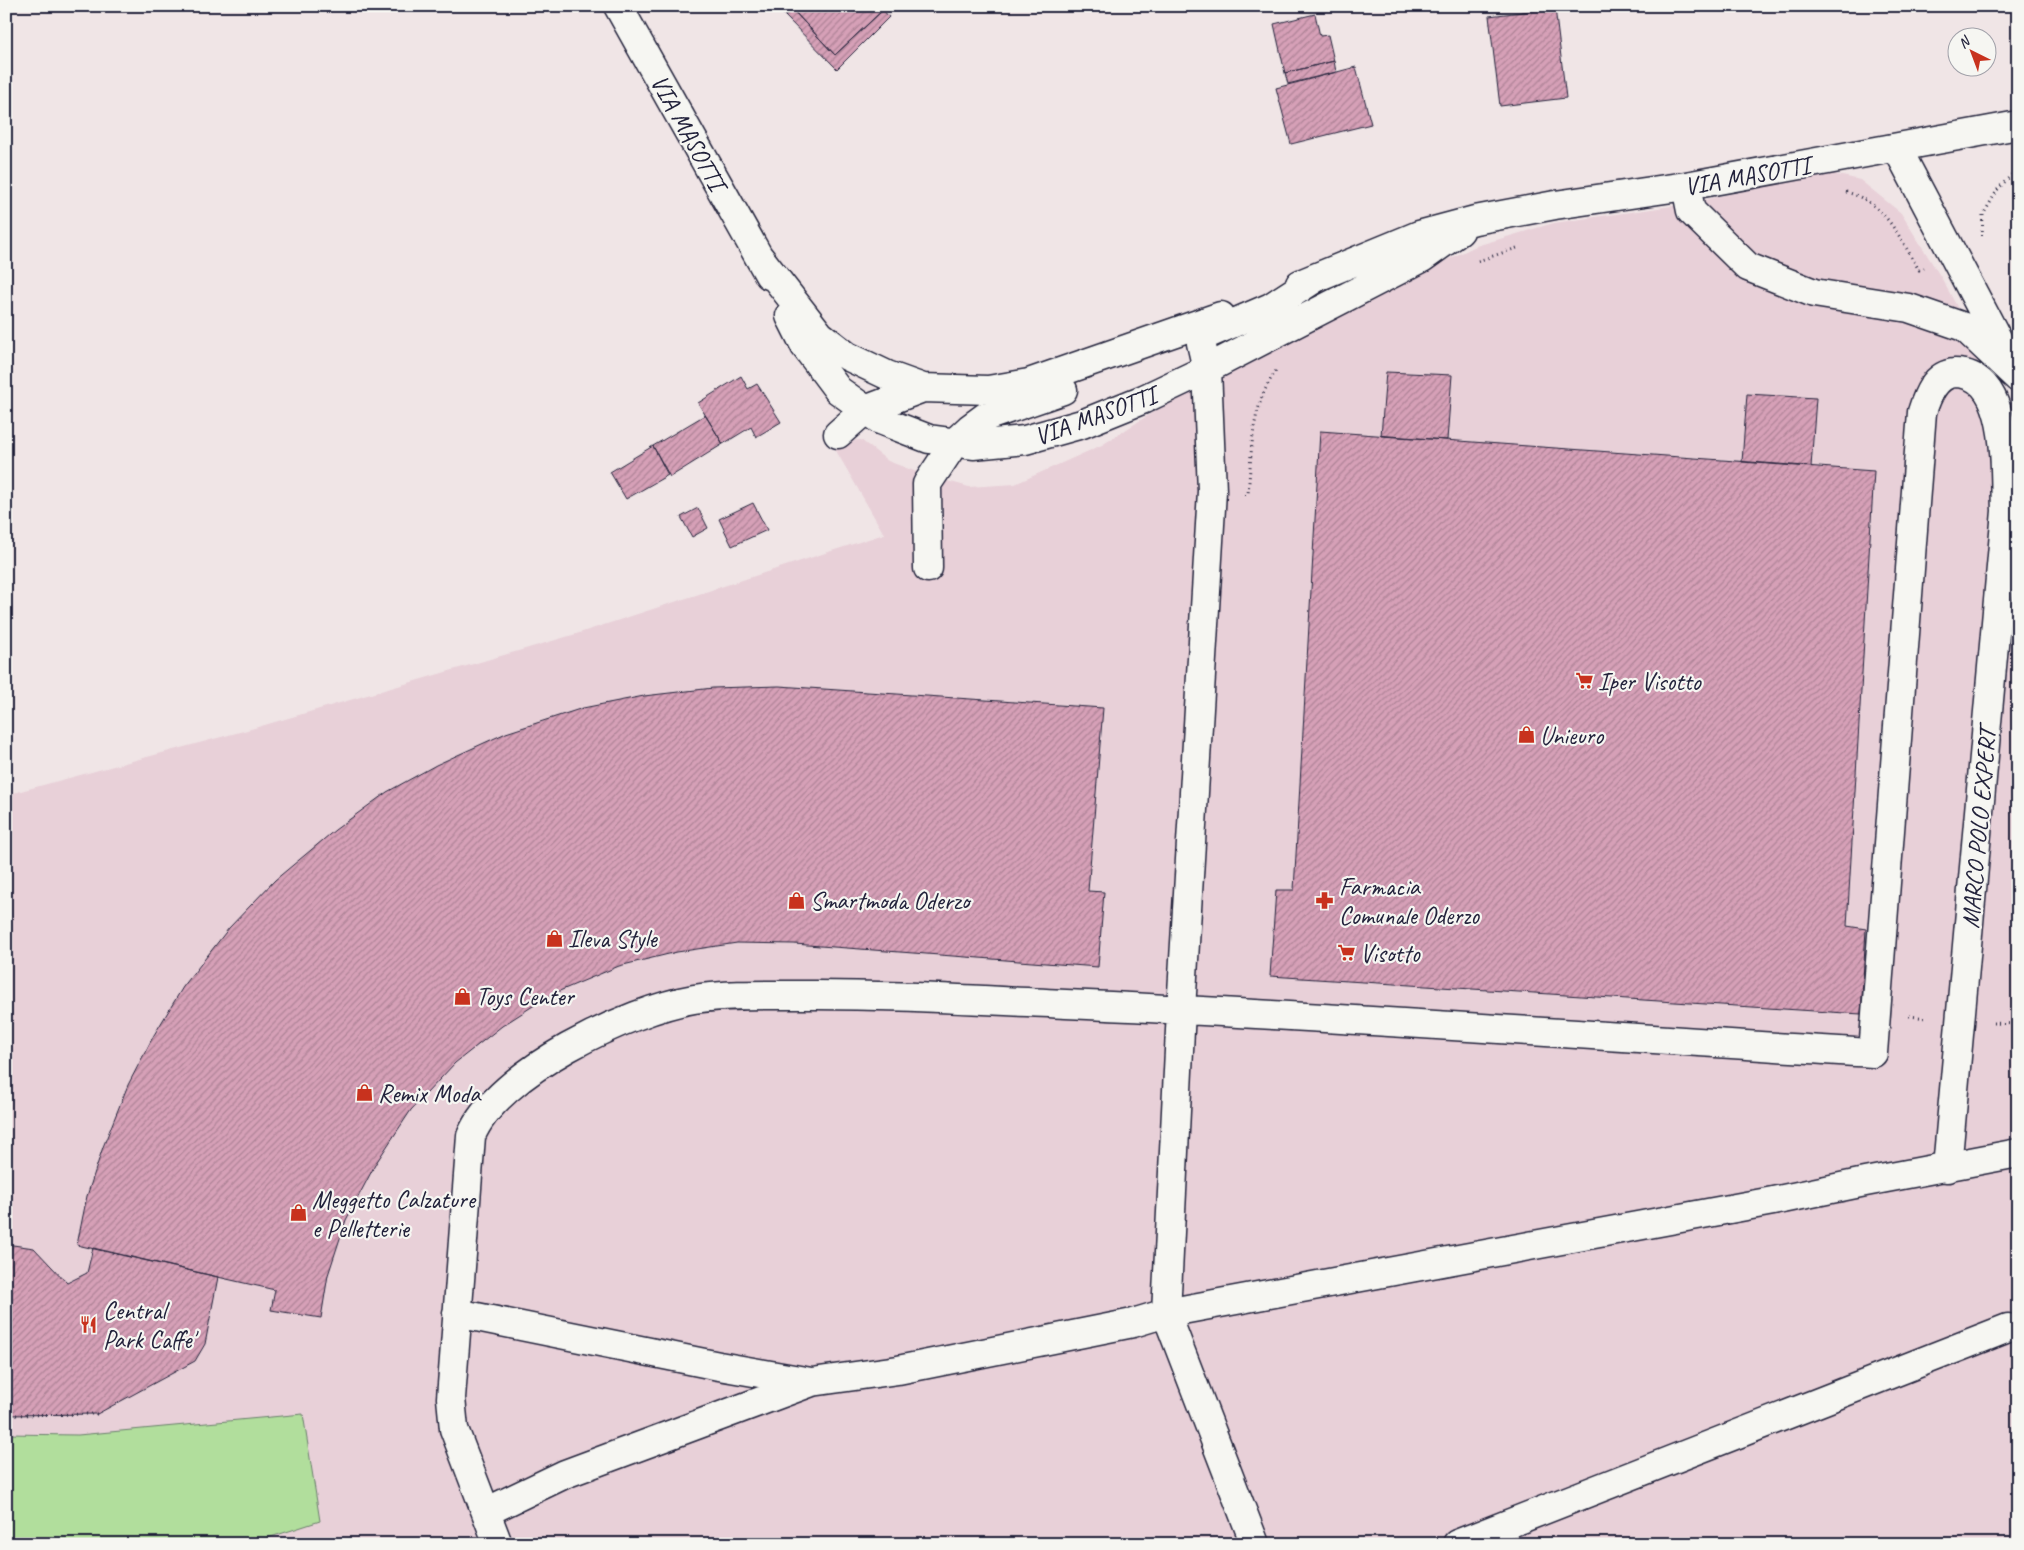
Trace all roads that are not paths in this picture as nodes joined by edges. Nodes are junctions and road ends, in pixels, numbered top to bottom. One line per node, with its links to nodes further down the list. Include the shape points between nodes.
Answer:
1 (618, 6): 6 (street, VIA MASOTTI)
2 (2018, 125): 3 (street, VIA MASOTTI)
3 (1897, 148): 4 (street, VIA MASOTTI); 10 (street)
4 (1686, 186): 5 (street, VIA MASOTTI); 10 (street, via 1691,211 1748,267 1814,293 1909,308 1964,327)
5 (1476, 220): 7 (street, VIA MASOTTI, via 1419,235); 9 (street, VIA MASOTTI, via 1422,258)
6 (760, 258): 11 (street, VIA MASOTTI, via 820,335 847,356); 12 (street, VIA MASOTTI, via 805,346 838,390)
7 (1317, 277): 8 (street, VIA MASOTTI, via 1205,323); 9 (street, via 1271,307 1206,335 1201,343)
8 (1122, 351): 11 (street, VIA MASOTTI, via 1029,383 988,390); 14 (street, via 1104,377 985,417)
9 (1207, 369): 14 (street, VIA MASOTTI, via 1082,424 1025,440 973,444); 17 (street, via 1212,491)
10 (2018, 378)
11 (923, 388): 12 (street)
12 (865, 410): 13 (street); 14 (street, VIA MASOTTI, via 880,420 930,439)
13 (838, 434)
14 (955, 442): 16 (street, via 927,484)
15 (2012, 502): 17 (street, MARCO POLO EXPERT, via 2001,425 1990,394 1980,382 1966,374 1952,373 1940,379 1928,392 1922,412 1873,1053); 19 (street, MARCO POLO EXPERT)
16 (928, 568)
17 (1181, 1010): 20 (street, via 915,997 744,996 694,999 652,1010 599,1030 502,1092 477,1120 471,1136); 21 (street)
18 (2018, 1153): 19 (street)
19 (1947, 1168): 21 (street)
20 (457, 1313): 23 (street); 24 (street, via 451,1398 454,1429)
21 (1166, 1314): 23 (street, via 898,1370); 26 (street)
22 (2008, 1328): 27 (street)
23 (812, 1382): 24 (street, via 565,1474)
24 (486, 1512): 25 (street)
25 (498, 1544)
26 (1255, 1544)
27 (1458, 1544)

